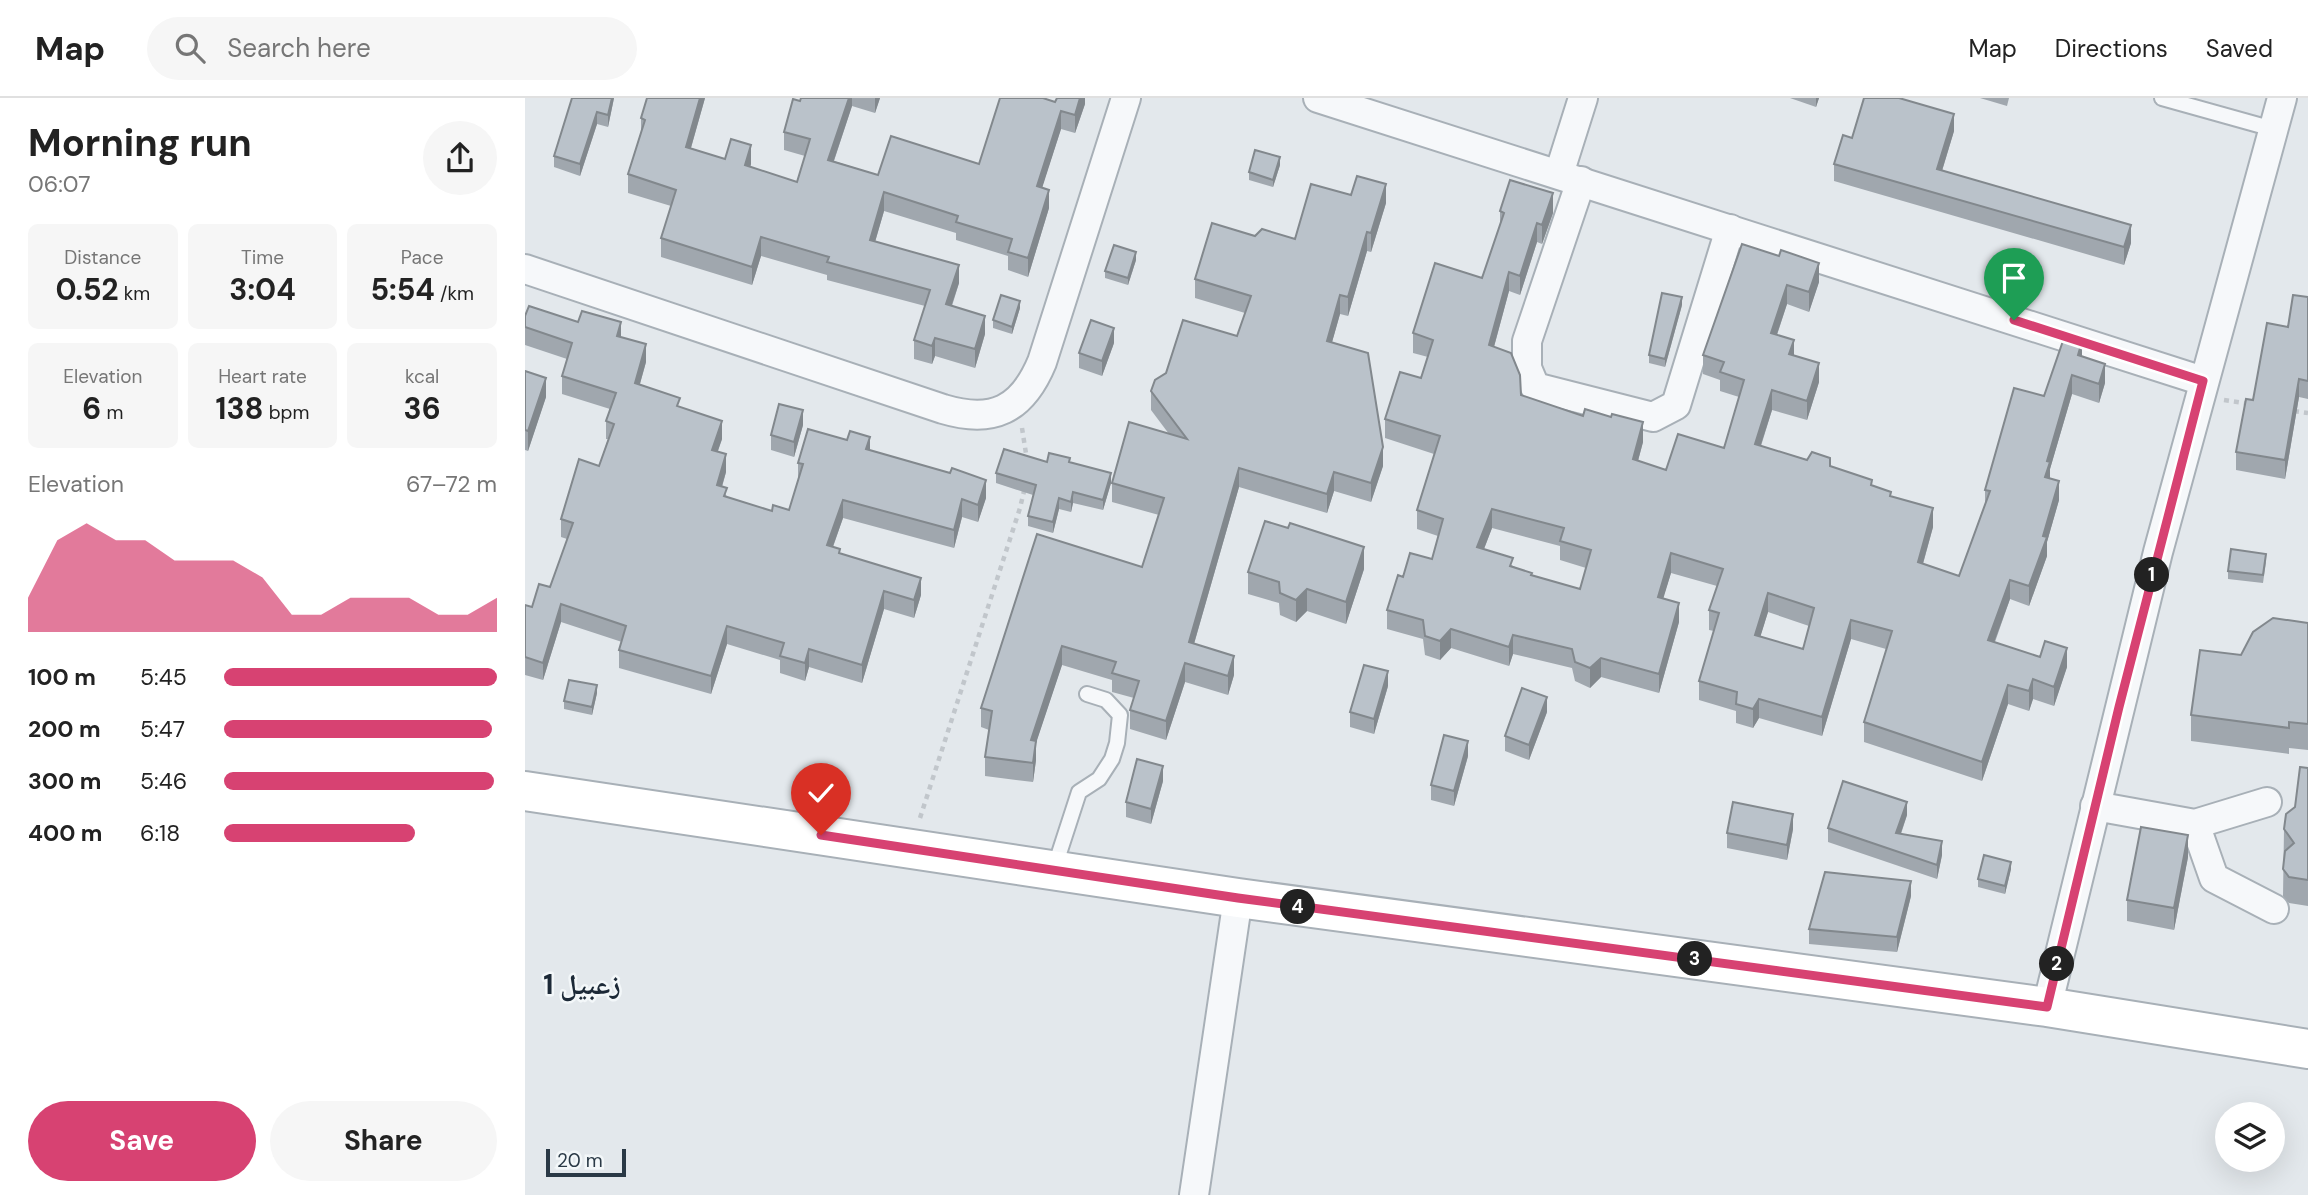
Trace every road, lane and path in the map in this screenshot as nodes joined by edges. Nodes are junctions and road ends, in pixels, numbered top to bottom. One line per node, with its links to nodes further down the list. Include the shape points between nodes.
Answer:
1 (1126, 98): 11 (street, via 1042,362 1032,385)
2 (1318, 98): 7 (street)
3 (1583, 98): 7 (street)
4 (2162, 98): 6 (lane)
5 (2282, 98): 6 (street)
6 (2273, 130): 10 (street)
7 (1570, 177): 8 (street); 8 (street, via 1527,341 1527,368 1535,387 1653,417 1676,405)
8 (1730, 229): 10 (street)
9 (525, 269): 11 (street, via 967,416 992,414)
10 (2201, 388): 12 (path); 20 (street)
11 (1014, 404): 15 (path, via 1023,429)
12 (2254, 405)
13 (2281, 409): 14 (path)
14 (2308, 414)
15 (1027, 469)
16 (1026, 482): 22 (path)
17 (1087, 694): 23 (lane, via 1106,700 1120,715 1117,743 1099,779 1079,792)
18 (525, 790): 22 (street)
19 (2267, 802): 21 (street)
20 (2095, 806): 21 (street); 26 (street)
21 (2195, 824): 25 (street, via 2214,878)
22 (910, 849): 23 (street)
23 (1053, 870): 24 (street)
24 (1238, 898): 26 (street); 28 (street)
25 (2274, 909)
26 (2047, 1007): 27 (street)
27 (2308, 1049)
28 (1194, 1195)

